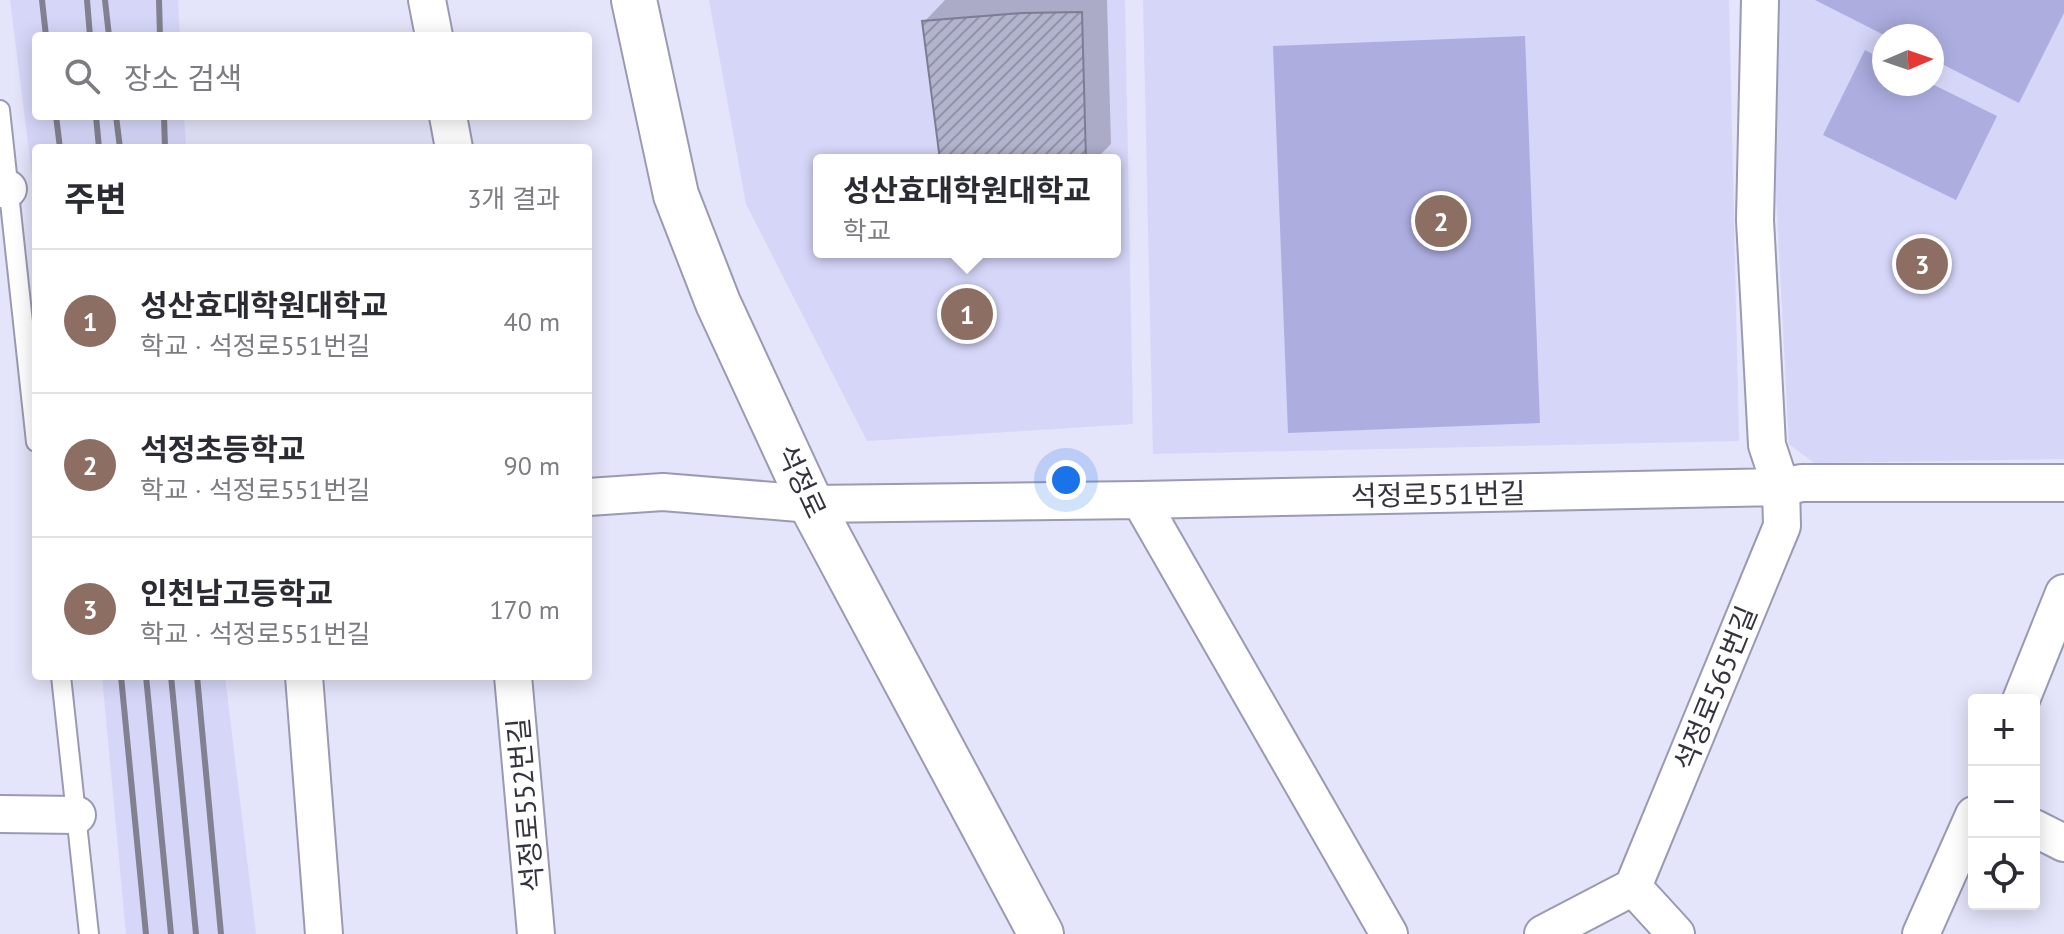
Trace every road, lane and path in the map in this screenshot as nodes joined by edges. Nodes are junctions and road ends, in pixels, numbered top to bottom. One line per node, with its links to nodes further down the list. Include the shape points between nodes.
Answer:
1 (427, 0): 4 (street)
2 (634, 0): 14 (main road, 석정로, via 676,195 718,303)
3 (1760, 0): 11 (street, 석정로565번길, via 1755,220 1767,445)
4 (433, 32)
5 (0, 110): 8 (lane)
6 (449, 120): 7 (street)
7 (453, 144)
8 (4, 189): 9 (lane)
9 (32, 410)
10 (2064, 483): 11 (street, 석정로551번길)
11 (1781, 487): 13 (street, 석정로551번길); 25 (street, 석정로565번길, via 1782,526)
12 (592, 497): 14 (street, via 663,492)
13 (1140, 500): 14 (street, 석정로551번길); 30 (street)
14 (811, 504): 29 (main road, 석정로)
15 (2064, 593): 19 (street)
16 (61, 680): 21 (lane)
17 (304, 680): 27 (street)
18 (513, 680): 28 (street, 석정로552번길)
19 (2023, 694)
20 (0, 814): 21 (street)
21 (77, 815): 26 (lane)
22 (1968, 828): 33 (street)
23 (2040, 831): 24 (street)
24 (2064, 843)
25 (1633, 887): 31 (street); 32 (street)
26 (89, 934)
27 (324, 934)
28 (536, 934)
29 (1041, 934)
30 (1389, 934)
31 (1543, 934)
32 (1676, 934)
33 (1921, 934)

